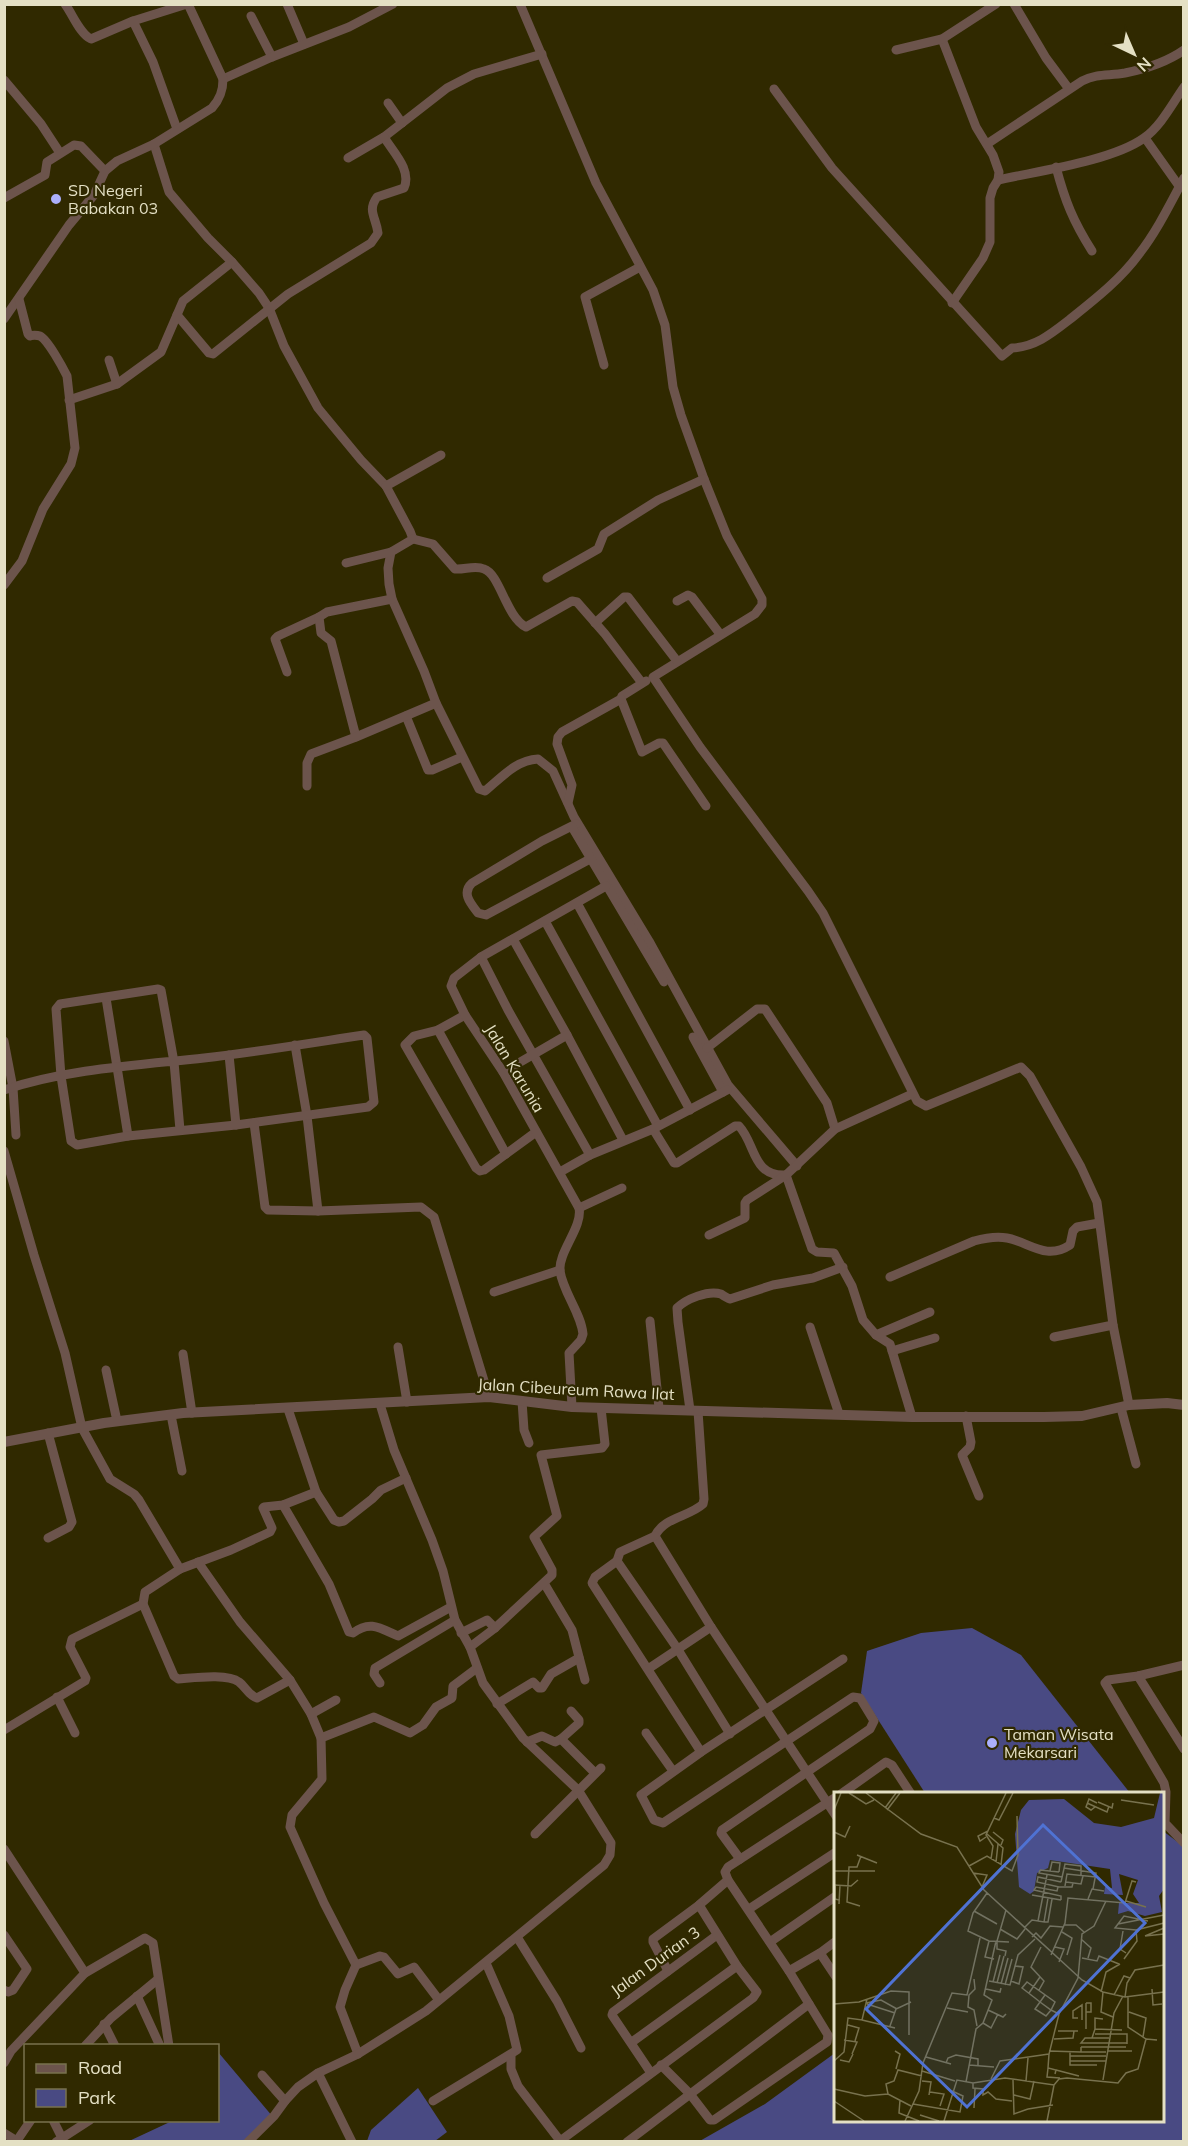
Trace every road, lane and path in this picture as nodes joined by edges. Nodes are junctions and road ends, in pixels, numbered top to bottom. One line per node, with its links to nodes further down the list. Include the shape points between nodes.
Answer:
1 (65, 4): 9 (street, via 83,33 92,39)
2 (187, 4): 9 (street); 16 (street)
3 (287, 4): 11 (street)
4 (393, 4): 11 (street, via 350,27)
5 (520, 4): 14 (street)
6 (996, 4): 10 (street)
7 (1014, 4): 20 (street)
8 (251, 16): 15 (street)
9 (133, 21): 23 (street, via 153,62)
10 (942, 39): 12 (street); 27 (street, via 976,127)
11 (304, 44): 15 (street)
12 (896, 50)
13 (1184, 50): 20 (street, via 1162,62 1124,73 1094,75)
14 (542, 54): 22 (street, via 474,74 447,88); 37 (street, via 596,183)
15 (272, 57): 16 (street)
16 (223, 79): 23 (street, via 223,89 212,108)
17 (4, 80): 28 (street)
18 (1184, 87): 25 (street)
19 (774, 89): 39 (street, via 832,168)
20 (1069, 89): 27 (street)
21 (388, 103): 22 (street)
22 (402, 123): 24 (street)
23 (177, 129): 26 (street)
24 (384, 137): 29 (street); 40 (street, via 407,181 404,188 377,197 372,204 376,238)
25 (1145, 138): 30 (street, via 1114,153); 33 (street)
26 (154, 144): 31 (street); 36 (street, via 169,192)
27 (987, 144): 32 (street)
28 (60, 153): 31 (street, via 78,145); 34 (street, via 47,162 45,175)
29 (348, 158)
30 (1056, 167): 32 (street); 35 (street, via 1074,223)
31 (105, 171): 38 (street, via 94,195)
32 (998, 180): 39 (street, via 990,198 990,242 984,258)
33 (1181, 182): 39 (street, via 1145,246 1122,274 1103,294 1047,337 1023,348 1012,348 1002,356)
34 (4, 198)
35 (1092, 251)
36 (232, 262): 40 (street); 41 (street, via 183,301)
37 (640, 267): 44 (street, via 585,297); 48 (street, via 665,324 673,387)
38 (20, 299): 42 (street); 46 (street, via 28,334 40,336 67,376)
39 (952, 303)
40 (269, 308): 41 (street, via 213,354); 49 (street, via 284,346 318,408)
41 (177, 315): 45 (street, via 161,352)
42 (4, 319)
43 (109, 360): 45 (street)
44 (604, 365)
45 (117, 384): 46 (street)
46 (69, 400): 54 (street, via 75,448 71,464 44,509 22,561)
47 (441, 455): 49 (street)
48 (704, 479): 53 (street, via 604,534 598,549); 59 (street, via 727,536 762,599 759,611)
49 (386, 486): 50 (street)
50 (413, 539): 51 (street); 58 (street, via 433,544 455,569 480,568 490,572 505,602 526,627 572,601)
51 (391, 552): 52 (street); 55 (street, via 388,568)
52 (346, 562)
53 (547, 578)
54 (4, 585)
55 (392, 599): 57 (street); 65 (street)
56 (676, 601): 59 (street, via 692,597)
57 (319, 617): 61 (street, via 275,639); 67 (street, via 321,633 331,641)
58 (595, 622): 60 (street, via 628,597); 63 (street)
59 (720, 634): 60 (street)
60 (677, 661): 62 (street)
61 (287, 672)
62 (653, 677): 63 (street); 94 (street, via 823,913)
63 (642, 684): 64 (street)
64 (621, 699): 70 (street, via 558,737 572,785); 71 (street, via 642,752 663,743)
65 (436, 703): 66 (street); 68 (street)
66 (406, 716): 67 (street); 68 (street, via 428,770)
67 (356, 738): 69 (street, via 311,753)
68 (462, 757): 70 (street, via 485,791 518,764 542,761 553,771)
69 (307, 786)
70 (568, 803): 72 (street)
71 (706, 806)
72 (575, 825): 73 (street); 73 (street, via 472,883 466,894 478,913 486,915); 85 (street, via 649,942)
73 (590, 859): 74 (street)
74 (606, 886): 75 (street); 93 (street)
75 (577, 903): 76 (street); 95 (street)
76 (545, 921): 77 (street); 99 (street)
77 (513, 939): 78 (street); 82 (street)
78 (481, 957): 80 (street, Jalan Karunia, via 453,978 451,986); 87 (street)
79 (106, 998): 88 (street, via 161,990); 89 (street); 91 (street, via 60,1004 56,1010)
80 (465, 1015): 81 (street); 90 (street, Jalan Karunia)
81 (438, 1030): 107 (street); 107 (street, via 414,1036 405,1044 477,1170 484,1170)
82 (567, 1035): 87 (street); 105 (street)
83 (4, 1041): 92 (street)
84 (295, 1045): 86 (street); 96 (street); 96 (street, via 364,1035 367,1038 372,1106)
85 (707, 1048): 93 (street); 100 (street, via 757,1009 765,1009 828,1103)
86 (229, 1055): 88 (street); 98 (street)
87 (533, 1055): 90 (street); 108 (street)
88 (174, 1062): 89 (street); 101 (street)
89 (117, 1068): 91 (street); 104 (street)
90 (503, 1072): 102 (street, Jalan Karunia)
91 (61, 1076): 92 (street); 104 (street, via 73,1144)
92 (9, 1089): 103 (street)
93 (726, 1090): 95 (street); 109 (street)
94 (912, 1094): 100 (street); 115 (street, via 926,1106 1024,1069 1088,1181 1097,1202)
95 (690, 1110): 99 (street)
96 (307, 1116): 97 (street); 114 (street)
97 (254, 1123): 98 (street); 114 (street, via 265,1207 272,1211)
98 (236, 1125): 101 (street)
99 (655, 1127): 105 (street); 111 (street, via 677,1163 739,1126 759,1164 778,1176)
100 (835, 1129): 109 (street)
101 (180, 1130): 104 (street)
102 (536, 1132): 107 (street); 110 (street, Jalan Karunia)
103 (16, 1135)
104 (128, 1136)
105 (622, 1140): 108 (street)
106 (4, 1151): 149 (street, via 65,1353)
107 (506, 1154)
108 (590, 1155): 110 (street)
109 (797, 1166): 111 (street)
110 (560, 1172): 113 (street, Jalan Karunia)
111 (786, 1175): 116 (street, via 747,1200 745,1218); 117 (street, via 812,1249 832,1252)
112 (622, 1188): 113 (street)
113 (579, 1208): 118 (street, via 580,1215)
114 (318, 1211): 132 (street, via 421,1207 434,1217)
115 (1099, 1223): 119 (street, via 1077,1227 1066,1248 1041,1251 1006,1238 985,1238); 123 (street)
116 (709, 1235)
117 (843, 1267): 125 (street, via 863,1320); 142 (street, via 730,1299 719,1294 704,1295 679,1306 678,1322)
118 (560, 1270): 120 (street); 138 (street, via 582,1329 581,1340 568,1353)
119 (890, 1277)
120 (494, 1292)
121 (930, 1312): 125 (street)
122 (650, 1321): 140 (street)
123 (1113, 1325): 126 (street); 137 (street)
124 (810, 1327): 144 (street)
125 (876, 1335): 129 (street, via 888,1342)
126 (1054, 1337)
127 (935, 1338): 129 (street)
128 (398, 1347): 134 (street)
129 (892, 1351): 147 (street)
130 (183, 1354): 143 (street)
131 (106, 1370): 148 (street)
132 (489, 1397): 133 (street, Jalan Cibeureum Rawa Ilat); 134 (street, Jalan Cibeureum Rawa Ilat)
133 (522, 1401): 138 (street, Jalan Cibeureum Rawa Ilat); 152 (street)
134 (407, 1402): 135 (street, Jalan Cibeureum Rawa Ilat)
135 (380, 1404): 141 (street, Jalan Cibeureum Rawa Ilat); 155 (street)
136 (1184, 1405): 137 (street, Jalan Cibeureum Rawa Ilat)
137 (1125, 1406): 146 (street, Jalan Cibeureum Rawa Ilat, via 1082,1416); 153 (street)
138 (572, 1407): 139 (street, Jalan Cibeureum Rawa Ilat)
139 (601, 1408): 140 (street, Jalan Cibeureum Rawa Ilat); 164 (street, via 605,1444 602,1448 541,1455 557,1516 534,1537 552,1570)
140 (659, 1408): 142 (street, Jalan Cibeureum Rawa Ilat)
141 (288, 1409): 143 (street, Jalan Cibeureum Rawa Ilat); 156 (street)
142 (694, 1410): 144 (street, Jalan Cibeureum Rawa Ilat); 159 (street, via 705,1499 703,1504 658,1528)
143 (192, 1413): 145 (street, Jalan Cibeureum Rawa Ilat)
144 (839, 1414): 147 (street, Jalan Cibeureum Rawa Ilat)
145 (171, 1415): 148 (street, Jalan Cibeureum Rawa Ilat); 154 (street)
146 (966, 1416): 147 (street, Jalan Cibeureum Rawa Ilat); 157 (street, via 971,1442 963,1455)
147 (912, 1417)
148 (117, 1422): 149 (street, Jalan Cibeureum Rawa Ilat)
149 (82, 1428): 150 (street, Jalan Cibeureum Rawa Ilat); 163 (street, via 110,1479 139,1500)
150 (48, 1433): 151 (street, Jalan Cibeureum Rawa Ilat); 160 (street, via 72,1522)
151 (4, 1442)
152 (529, 1443)
153 (1136, 1464)
154 (182, 1471)
155 (406, 1478): 156 (street, via 381,1490 339,1522); 166 (street, via 443,1571)
156 (316, 1492): 158 (street)
157 (979, 1496)
158 (284, 1505): 162 (street, via 262,1508 272,1528 270,1532); 166 (street, via 330,1584 349,1632 369,1625 398,1636)
159 (655, 1536): 161 (street, via 620,1552); 168 (street)
160 (48, 1538)
161 (617, 1561): 172 (street); 177 (street, via 592,1583)
162 (198, 1562): 163 (street); 179 (street, via 240,1622)
163 (180, 1569): 165 (street, via 145,1592)
164 (544, 1583): 169 (street); 173 (street, via 572,1630)
165 (143, 1604): 179 (street, via 178,1679 227,1677 239,1681 257,1698); 182 (street, via 72,1639 70,1647 86,1678)
166 (451, 1607): 167 (street)
167 (455, 1620): 170 (street); 181 (street, via 375,1668)
168 (711, 1627): 172 (street); 185 (street)
169 (495, 1628): 170 (street, via 487,1620); 171 (street)
170 (461, 1633): 171 (street)
171 (470, 1647): 176 (street)
172 (677, 1648): 177 (street); 191 (street)
173 (579, 1658): 180 (street); 184 (street, via 551,1674 542,1688 533,1682)
174 (843, 1659): 185 (street)
175 (1184, 1665): 178 (street)
176 (477, 1668): 184 (street); 192 (street, via 455,1684 452,1698 436,1707 423,1725 410,1733 374,1717)
177 (648, 1669): 197 (street)
178 (1138, 1676): 196 (street); 207 (street, via 1108,1680 1105,1685 1164,1783 1165,1823)
179 (291, 1680): 187 (street)
180 (585, 1680)
181 (380, 1683)
182 (57, 1697): 188 (street); 189 (street)
183 (336, 1700): 187 (street)
184 (497, 1704): 194 (street)
185 (766, 1710): 191 (street); 195 (street)
186 (571, 1711): 193 (street, via 579,1723)
187 (311, 1714): 192 (street)
188 (4, 1730)
189 (75, 1733)
190 (646, 1733): 198 (street)
191 (730, 1734): 197 (street)
192 (321, 1738): 222 (street, via 321,1779 292,1815 290,1827)
193 (561, 1739): 194 (street, via 555,1742 542,1736); 200 (street, via 598,1770)
194 (527, 1742): 200 (street)
195 (786, 1742): 198 (street, via 658,1823 640,1797); 199 (street); 199 (street, via 853,1697 860,1698 874,1721 870,1729)
196 (1184, 1749)
197 (701, 1752): 198 (street)
198 (673, 1771)
199 (806, 1773): 204 (street); 210 (street, via 722,1830)
200 (578, 1790): 206 (street); 217 (street, via 611,1843 610,1854 604,1866)
201 (844, 1792): 202 (street, via 886,1762)
202 (910, 1792)
203 (834, 1798): 204 (street)
204 (827, 1803): 205 (street); 210 (street)
205 (834, 1813)
206 (535, 1834)
207 (1184, 1843)
208 (4, 1849): 226 (street)
209 (834, 1853): 214 (street)
210 (740, 1859): 211 (street, via 725,1872)
211 (728, 1880): 213 (street); 214 (street)
212 (834, 1897): 218 (street)
213 (699, 1905): 216 (street); 224 (street, via 653,1939)
214 (749, 1909): 218 (street)
215 (4, 1935): 229 (street, via 27,1969 13,1990)
216 (717, 1935): 223 (street); 224 (street, Jalan Durian 3)
217 (518, 1937): 221 (street); 239 (street)
218 (770, 1942): 225 (street)
219 (834, 1942): 220 (street)
220 (820, 1953): 225 (street); 227 (street)
221 (486, 1963): 231 (street); 242 (street, via 516,2037 517,2050)
222 (356, 1965): 231 (street, via 380,1956 399,1974 414,1967); 241 (street, via 340,2007)
223 (736, 1966): 234 (street); 244 (street, via 757,1990 755,1994)
224 (668, 1971): 234 (street, Jalan Durian 3, via 613,2012)
225 (789, 1971): 232 (street)
226 (86, 1973): 228 (street, via 145,1938 153,1943); 240 (street)
227 (834, 1974)
228 (157, 1980): 230 (street); 238 (street)
229 (4, 1990)
230 (137, 1996): 233 (street); 237 (street)
231 (439, 2000): 241 (street)
232 (809, 2004): 248 (street); 248 (street, via 828,2035 827,2042 714,2121)
233 (104, 2024): 235 (street); 236 (street)
234 (632, 2042): 246 (street, Jalan Durian 3)
235 (87, 2044)
236 (114, 2044)
237 (159, 2044)
238 (169, 2044)
239 (581, 2048)
240 (8, 2049): 243 (street)
241 (358, 2054): 245 (street)
242 (511, 2055): 250 (street); 257 (street, via 511,2069 518,2085)
243 (4, 2063)
244 (661, 2065): 246 (street); 248 (street)
245 (318, 2073): 249 (street); 259 (street)
246 (651, 2073): 257 (street)
247 (262, 2075): 249 (street)
248 (690, 2094): 260 (street)
249 (285, 2101): 258 (street)
250 (433, 2101)
251 (30, 2122): 256 (street)
252 (53, 2122): 255 (street)
253 (88, 2122): 255 (street)
254 (4, 2133): 256 (street)
255 (59, 2140)
256 (16, 2141)
257 (560, 2141)
258 (248, 2142)
259 (352, 2142)
260 (627, 2142)

